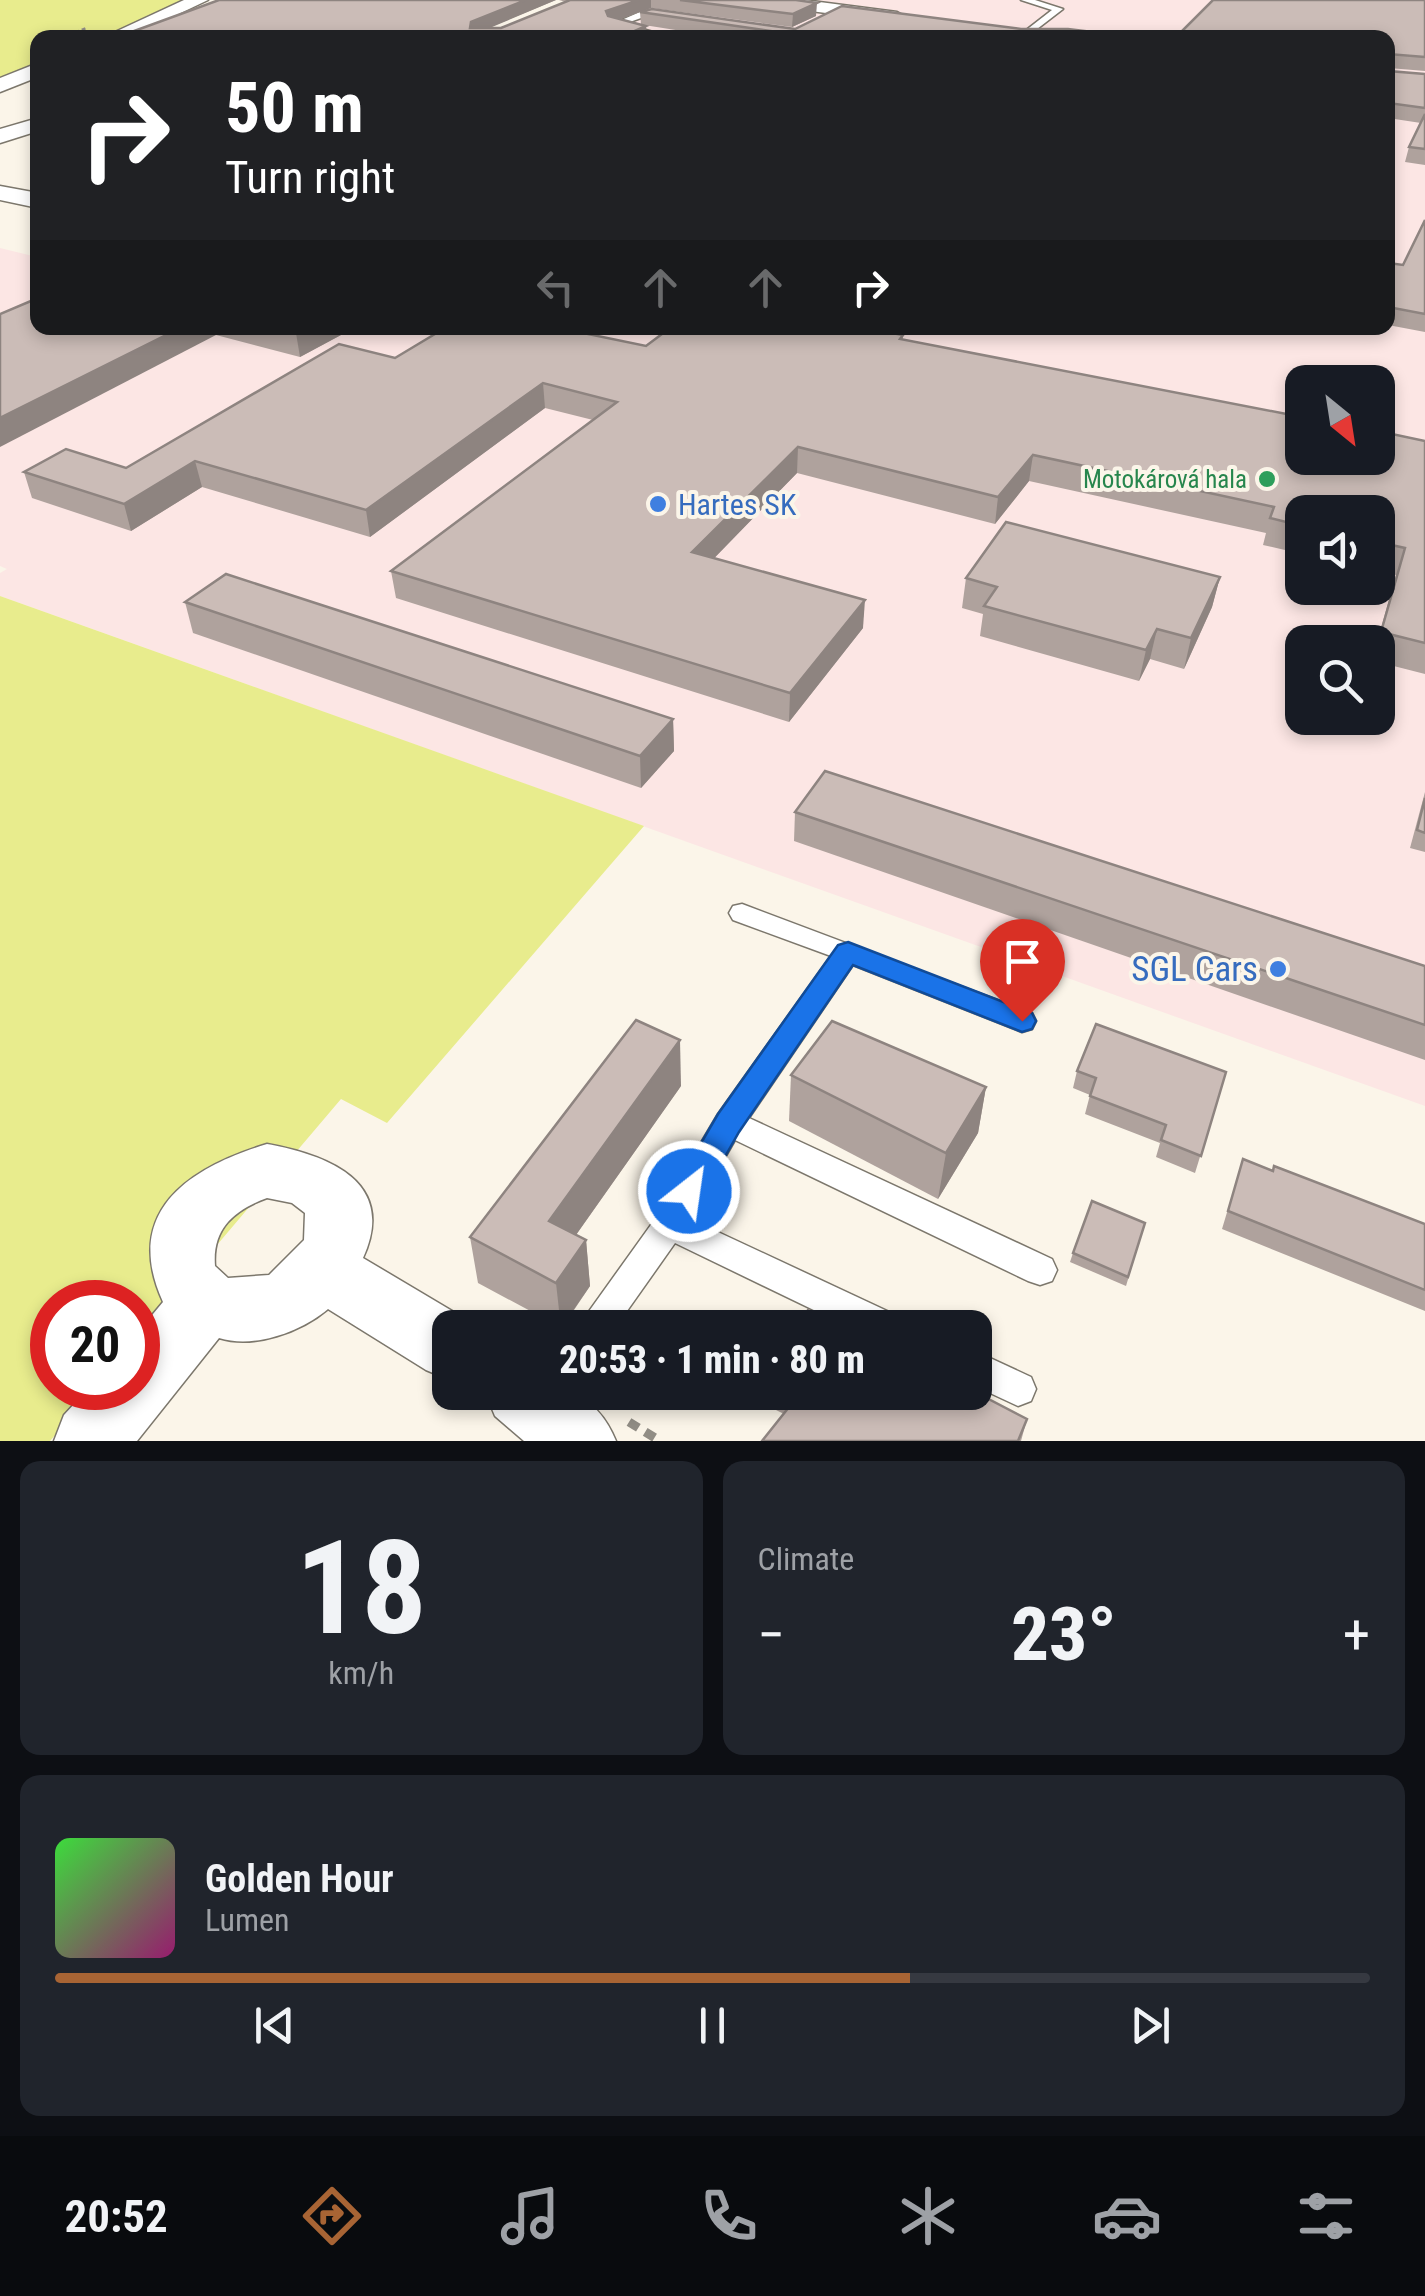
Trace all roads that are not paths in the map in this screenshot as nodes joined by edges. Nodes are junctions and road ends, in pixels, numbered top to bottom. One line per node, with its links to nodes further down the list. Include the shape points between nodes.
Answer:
1 (772, 0): 3 (street)
2 (1026, 0): 10 (lane, via 1059,9)
3 (843, 10): 5 (street); 7 (lane)
4 (189, 12): 8 (street)
5 (919, 19)
6 (688, 20): 9 (lane, via 640,15 615,25)
7 (818, 22)
8 (132, 30)
9 (637, 30)
10 (1022, 30)
11 (30, 73): 12 (street)
12 (0, 86)
13 (0, 192): 14 (street)
14 (30, 199)
15 (742, 914): 16 (lane)
16 (848, 952): 17 (lane); 18 (lane)
17 (1022, 1021)
18 (728, 1123): 19 (lane); 21 (lane)
19 (669, 1225): 23 (lane); 24 (lane)
20 (324, 1270): 22 (street, via 281,1303 228,1310); 22 (street, via 342,1227 328,1190 291,1172 255,1174 220,1190 187,1227 181,1270); 25 (street)
21 (1040, 1270)
22 (206, 1302): 26 (street)
23 (607, 1310)
24 (850, 1310)
25 (432, 1336)
26 (160, 1357)
27 (992, 1376): 28 (lane)
28 (1018, 1389)
29 (116, 1410): 30 (street)
30 (90, 1441)

